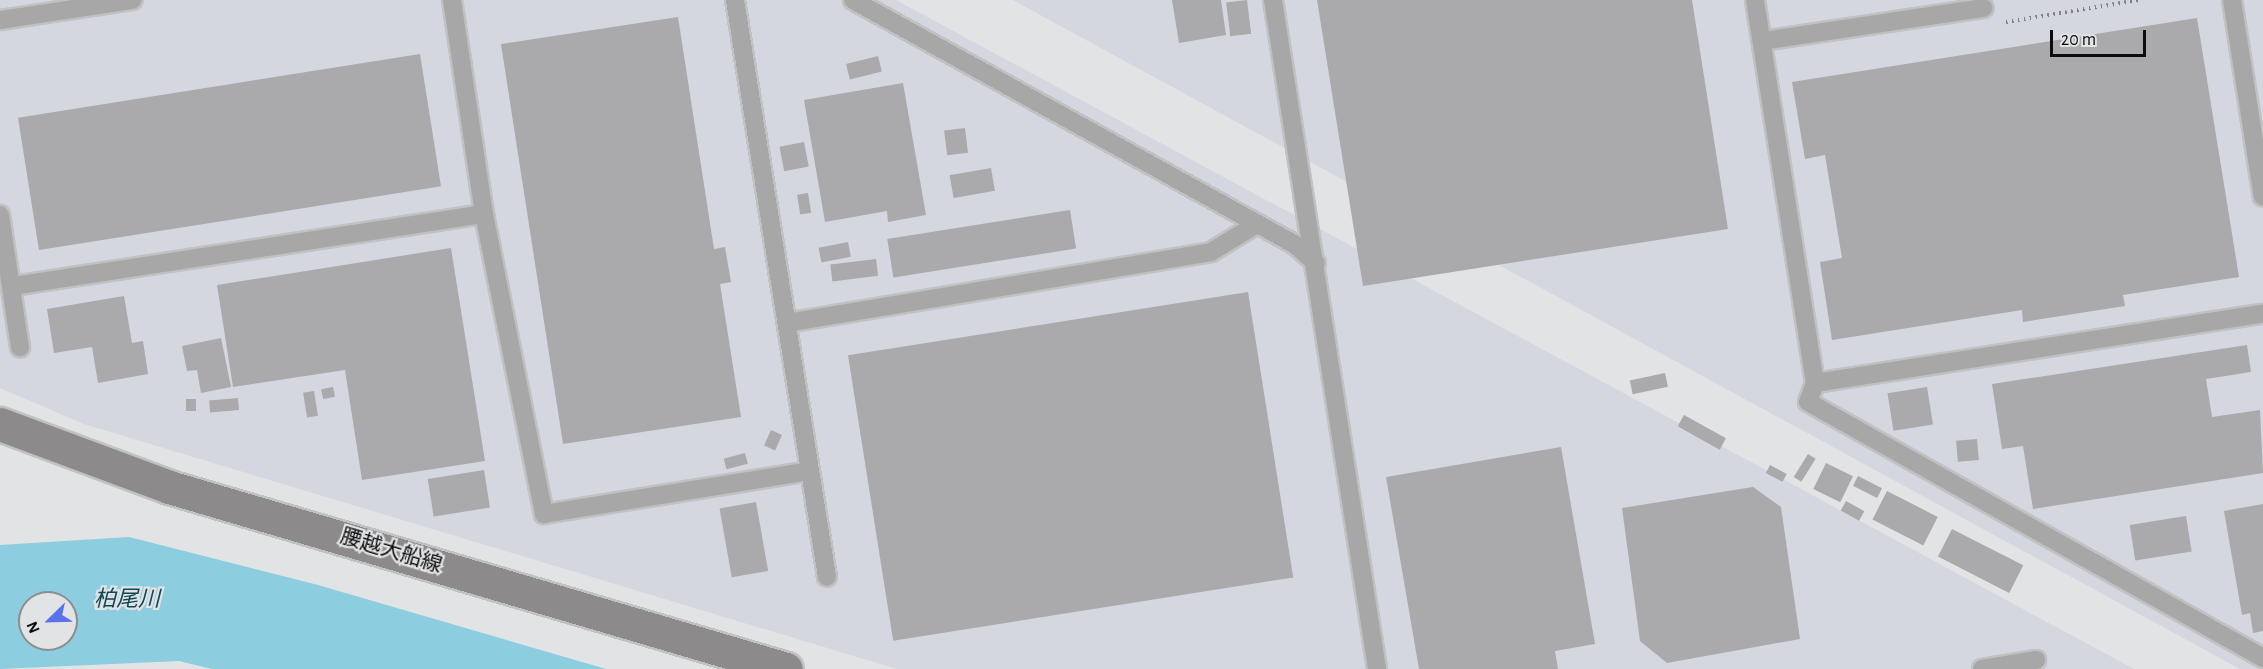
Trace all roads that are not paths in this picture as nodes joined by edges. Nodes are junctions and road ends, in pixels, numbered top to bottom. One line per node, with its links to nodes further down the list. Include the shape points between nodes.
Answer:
1 (132, 0): 9 (lane)
2 (452, 0): 12 (lane)
3 (735, 0): 18 (lane)
4 (853, 0): 14 (lane)
5 (1272, 0): 15 (lane)
6 (1755, 0): 10 (lane)
7 (2232, 0): 11 (lane)
8 (1984, 8): 10 (lane)
9 (0, 20)
10 (1762, 41): 20 (lane)
11 (2263, 197)
12 (484, 214): 16 (lane); 22 (lane, via 544,514)
13 (0, 215): 16 (lane)
14 (1257, 224): 15 (lane); 18 (lane, via 1211,252)
15 (1316, 263): 27 (lane)
16 (13, 286): 19 (lane)
17 (2263, 314): 20 (lane)
18 (787, 323): 22 (lane)
19 (20, 348)
20 (1815, 383): 24 (lane, via 1808,402)
21 (0, 424): 26 (main road, 腰越大船線, via 169,487)
22 (810, 471): 23 (lane)
23 (827, 577)
24 (2263, 658)
25 (2036, 660): 28 (lane)
26 (786, 669)
27 (1377, 669)
28 (1982, 669)

